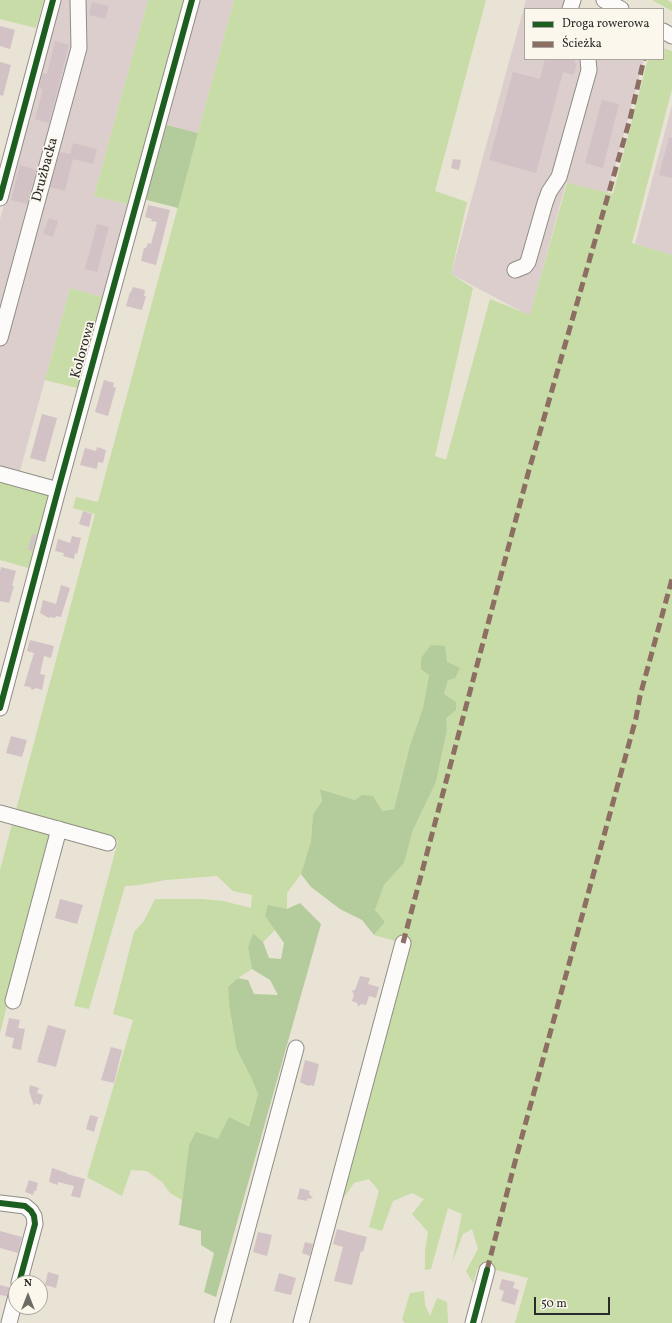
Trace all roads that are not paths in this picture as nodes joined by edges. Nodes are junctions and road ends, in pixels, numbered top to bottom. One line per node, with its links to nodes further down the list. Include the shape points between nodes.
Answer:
1 (53, 0): 7 (street)
2 (78, 0): 9 (street, Drużbacka, via 79,48)
3 (192, 0): 11 (street, Kolorowa)
4 (604, 0): 5 (street)
5 (619, 8)
6 (588, 60): 8 (street, via 589,70 559,177 549,192 528,262)
7 (0, 198)
8 (515, 270)
9 (0, 338)
10 (0, 474): 11 (street)
11 (58, 490): 12 (street, Kolorowa)
12 (0, 708)
13 (0, 813): 14 (street)
14 (59, 829): 15 (street); 17 (street)
15 (108, 843)
16 (403, 943): 23 (street)
17 (13, 1001)
18 (296, 1048): 22 (street)
19 (0, 1203): 21 (street, via 22,1205 34,1216 35,1224)
20 (488, 1270): 24 (street)
21 (22, 1275)
22 (222, 1323)
23 (301, 1323)
24 (473, 1323)

